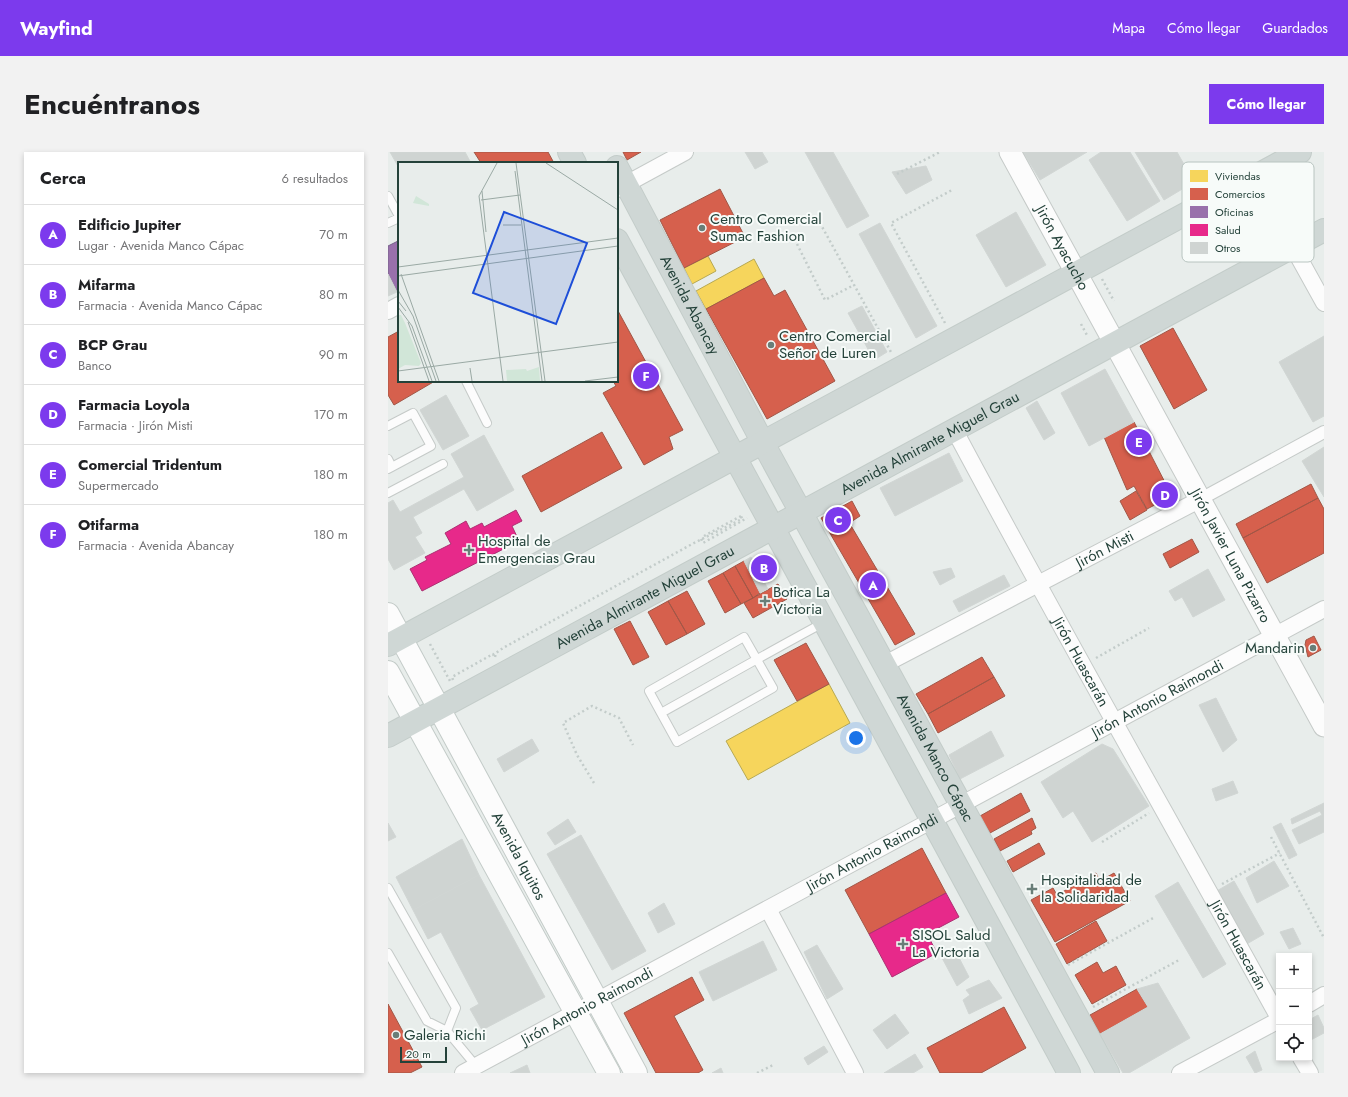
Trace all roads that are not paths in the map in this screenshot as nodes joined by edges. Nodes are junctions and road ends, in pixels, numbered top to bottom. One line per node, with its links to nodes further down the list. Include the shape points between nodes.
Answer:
1 (569, 152): 6 (main road)
2 (609, 152): 7 (main road)
3 (685, 152): 9 (street)
4 (1010, 152): 20 (street, Jirón Ayacucho)
5 (1300, 152): 8 (main road)
6 (574, 162)
7 (614, 162)
8 (1282, 162)
9 (620, 180): 30 (main road, Avenida Abancay)
10 (388, 196): 11 (lane)
11 (398, 215)
12 (398, 218): 14 (lane)
13 (1182, 218): 20 (main road)
14 (388, 223)
15 (1324, 230): 16 (main road, Avenida Almirante Miguel Grau)
16 (1314, 235)
17 (618, 242): 31 (main road)
18 (1263, 262): 24 (main road, Avenida Almirante Miguel Grau)
19 (1301, 262): 21 (street)
20 (1078, 276): 24 (street, Jirón Ayacucho); 30 (main road, via 953,339)
21 (1324, 303)
22 (398, 306): 23 (street)
23 (388, 311)
24 (1111, 337): 28 (main road, Avenida Almirante Miguel Grau); 35 (street, Jirón Javier Luna Pizarro)
25 (466, 382): 26 (lane)
26 (487, 423)
27 (388, 426): 33 (lane, via 413,413 431,446)
28 (955, 431): 36 (main road, Avenida Almirante Miguel Grau); 38 (street, Jirón Huascarán)
29 (1324, 432): 35 (street, Jirón Misti)
30 (765, 446): 31 (main road); 36 (main road, Avenida Manco Cápac)
31 (737, 460): 37 (main road); 43 (main road)
32 (443, 464): 34 (lane)
33 (389, 465)
34 (388, 493)
35 (1199, 500): 38 (street, Jirón Misti); 42 (street, Jirón Javier Luna Pizarro)
36 (797, 505): 37 (main road, Avenida Almirante Miguel Grau); 45 (main road, Avenida Manco Cápac)
37 (770, 520): 41 (main road); 47 (main road, Avenida Almirante Miguel Grau)
38 (1037, 584): 45 (street, Jirón Misti); 50 (street, Jirón Huascarán)
39 (1324, 609): 42 (street, Jirón Antonio Raimondi)
40 (388, 614): 43 (main road, Avenida Iquitos)
41 (825, 622): 44 (lane); 54 (main road)
42 (1274, 636): 50 (street, Jirón Antonio Raimondi); 51 (street, Jirón Javier Luna Pizarro)
43 (398, 643): 47 (main road, Avenida Iquitos)
44 (757, 659): 48 (lane); 48 (lane, via 744,637 649,691); 48 (lane, via 773,688 677,742)
45 (885, 664): 53 (main road, Avenida Manco Cápac)
46 (388, 672): 49 (main road, Avenida Iquitos)
47 (435, 704): 49 (main road, Avenida Almirante Miguel Grau); 59 (main road, Avenida Iquitos)
48 (661, 713)
49 (412, 716): 52 (main road, Avenida Almirante Miguel Grau); 61 (main road, Avenida Iquitos)
50 (1116, 721): 53 (street, Jirón Antonio Raimondi); 62 (street, Jirón Huascarán)
51 (1324, 726)
52 (388, 736)
53 (962, 804): 54 (street, Jirón Antonio Raimondi); 72 (main road, Avenida Manco Cápac)
54 (931, 821): 56 (street, Jirón Antonio Raimondi); 71 (main road)
55 (388, 888): 64 (lane, via 456,1008)
56 (768, 909): 59 (street, Jirón Antonio Raimondi); 70 (street)
57 (388, 953): 64 (lane, via 427,1021)
58 (1324, 995): 60 (street)
59 (598, 1001): 61 (street, Jirón Antonio Raimondi); 69 (main road, Avenida Iquitos)
60 (1312, 1002)
61 (576, 1012): 67 (street, Jirón Antonio Raimondi); 68 (main road, Avenida Iquitos)
62 (1276, 1014)
63 (1276, 1021): 66 (street)
64 (447, 1031): 67 (lane)
65 (1303, 1061): 74 (street)
66 (1200, 1068): 73 (street)
67 (470, 1070)
68 (609, 1073)
69 (636, 1073)
70 (855, 1073)
71 (1069, 1073)
72 (1108, 1073)
73 (1180, 1073)
74 (1310, 1073)

